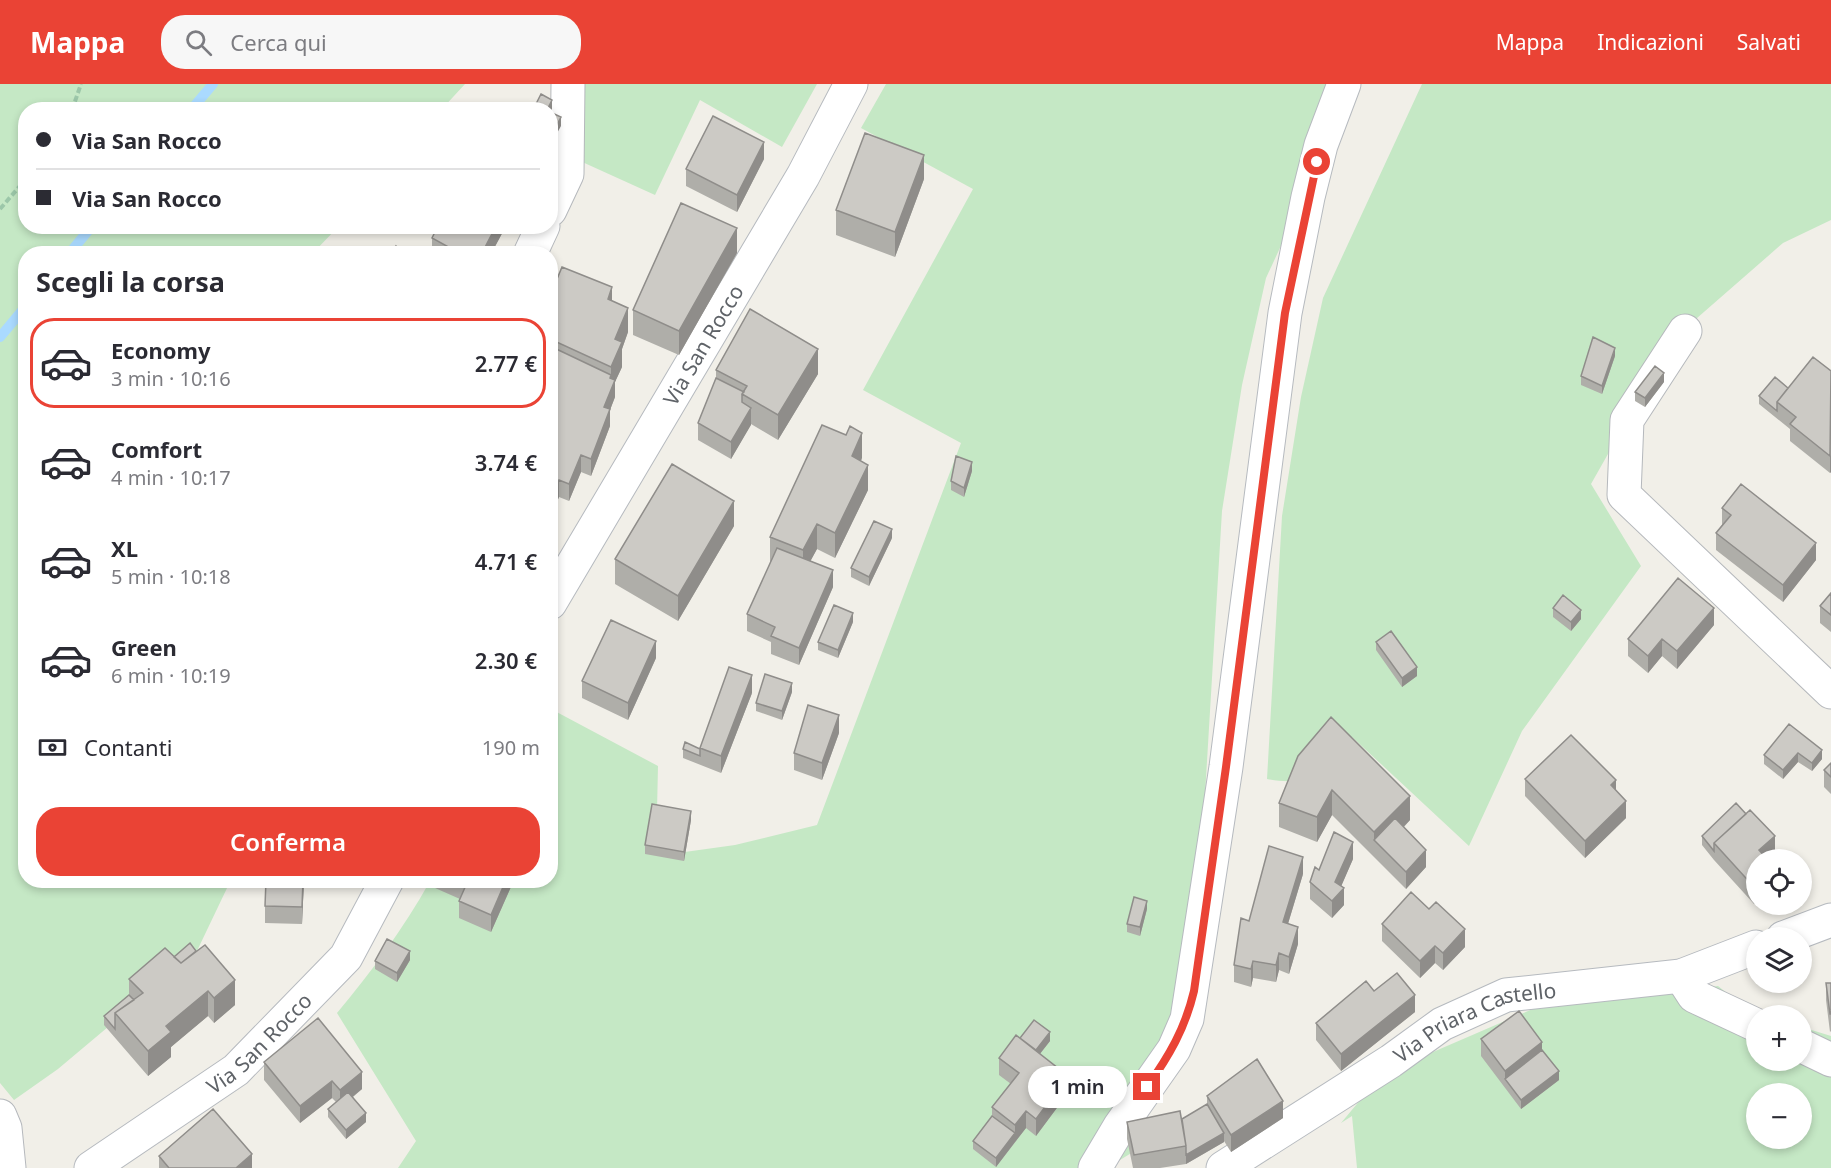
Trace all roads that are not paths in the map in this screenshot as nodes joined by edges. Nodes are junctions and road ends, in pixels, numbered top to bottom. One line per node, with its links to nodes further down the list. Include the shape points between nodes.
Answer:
1 (568, 84): 4 (street, via 567,174)
2 (851, 84): 6 (street, Via San Rocco, via 803,176)
3 (1344, 84): 18 (street, via 1308,196 1285,313 1226,767 1187,1019 1174,1049)
4 (558, 193)
5 (1685, 331): 7 (street, via 1627,420 1624,495)
6 (558, 589)
7 (1831, 692)
8 (383, 888): 20 (street, Via San Rocco, via 346,957 236,1070)
9 (1831, 920): 10 (street)
10 (1812, 927)
11 (1746, 951): 12 (street, Via Priara Castello)
12 (1681, 976): 13 (street, via 1694,996); 17 (street, Via Priara Castello, via 1506,995 1442,1024)
13 (1746, 1020)
14 (1812, 1051): 15 (street)
15 (1831, 1060)
16 (0, 1116): 19 (street)
17 (1249, 1159): 21 (street, Via Priara Castello)
18 (1094, 1167)
19 (9, 1168)
20 (91, 1168)
21 (1223, 1168)

